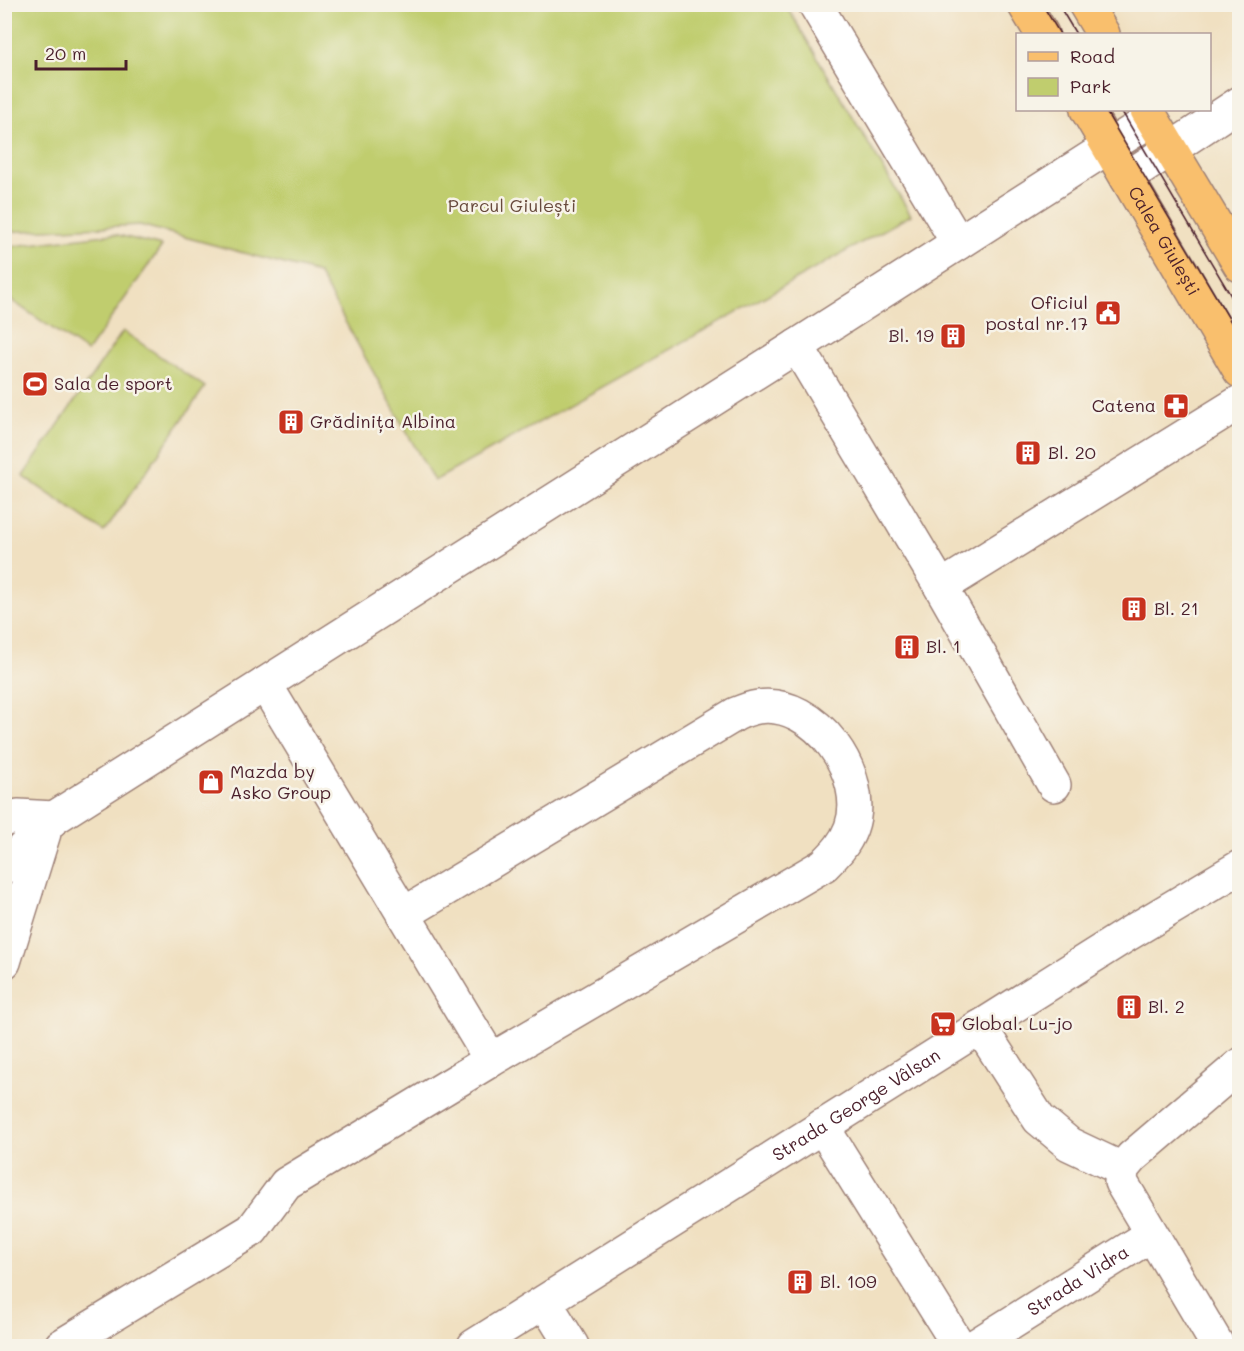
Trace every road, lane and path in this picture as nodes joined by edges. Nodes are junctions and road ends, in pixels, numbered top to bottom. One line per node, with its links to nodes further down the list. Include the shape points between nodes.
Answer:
1 (815, 4): 12 (street)
2 (1024, 4): 4 (main road)
3 (1085, 4): 5 (main road)
4 (1041, 33)
5 (1102, 33)
6 (1239, 103): 10 (street)
7 (1088, 111): 9 (main road, Calea Giulești)
8 (1150, 114): 9 (street); 10 (main road)
9 (1109, 148): 11 (main road, Calea Giulești); 12 (street)
10 (1171, 149): 11 (street); 13 (main road)
11 (1127, 178): 15 (main road, Calea Giulești)
12 (958, 243): 14 (street)
13 (1239, 265)
14 (797, 346): 17 (street); 18 (street)
15 (1239, 370)
16 (1239, 402): 17 (street)
17 (941, 588): 19 (street)
18 (265, 684): 21 (street); 24 (street)
19 (1054, 785)
20 (4, 820): 21 (street, via 18,816)
21 (49, 824): 22 (street); 25 (street)
22 (4, 867)
23 (1239, 867): 26 (street, Strada George Vâlsan)
24 (404, 914): 27 (street); 27 (street, via 736,714 759,706 782,708 824,732 840,754 851,779 855,804 852,826 841,849 824,865)
25 (4, 962)
26 (980, 1027): 29 (street, Strada George Vâlsan); 30 (street, via 1039,1119 1069,1144)
27 (491, 1060): 33 (street, via 286,1184 252,1230)
28 (1239, 1065): 30 (street)
29 (822, 1126): 32 (street, Strada George Vâlsan); 36 (street)
30 (1122, 1169): 31 (street, via 1121,1182)
31 (1151, 1235): 37 (street, Strada Vidra); 38 (street)
32 (545, 1302): 34 (street, Strada George Vâlsan); 35 (street)
33 (61, 1347)
34 (474, 1347)
35 (572, 1347)
36 (959, 1347)
37 (975, 1347)
38 (1218, 1347)

